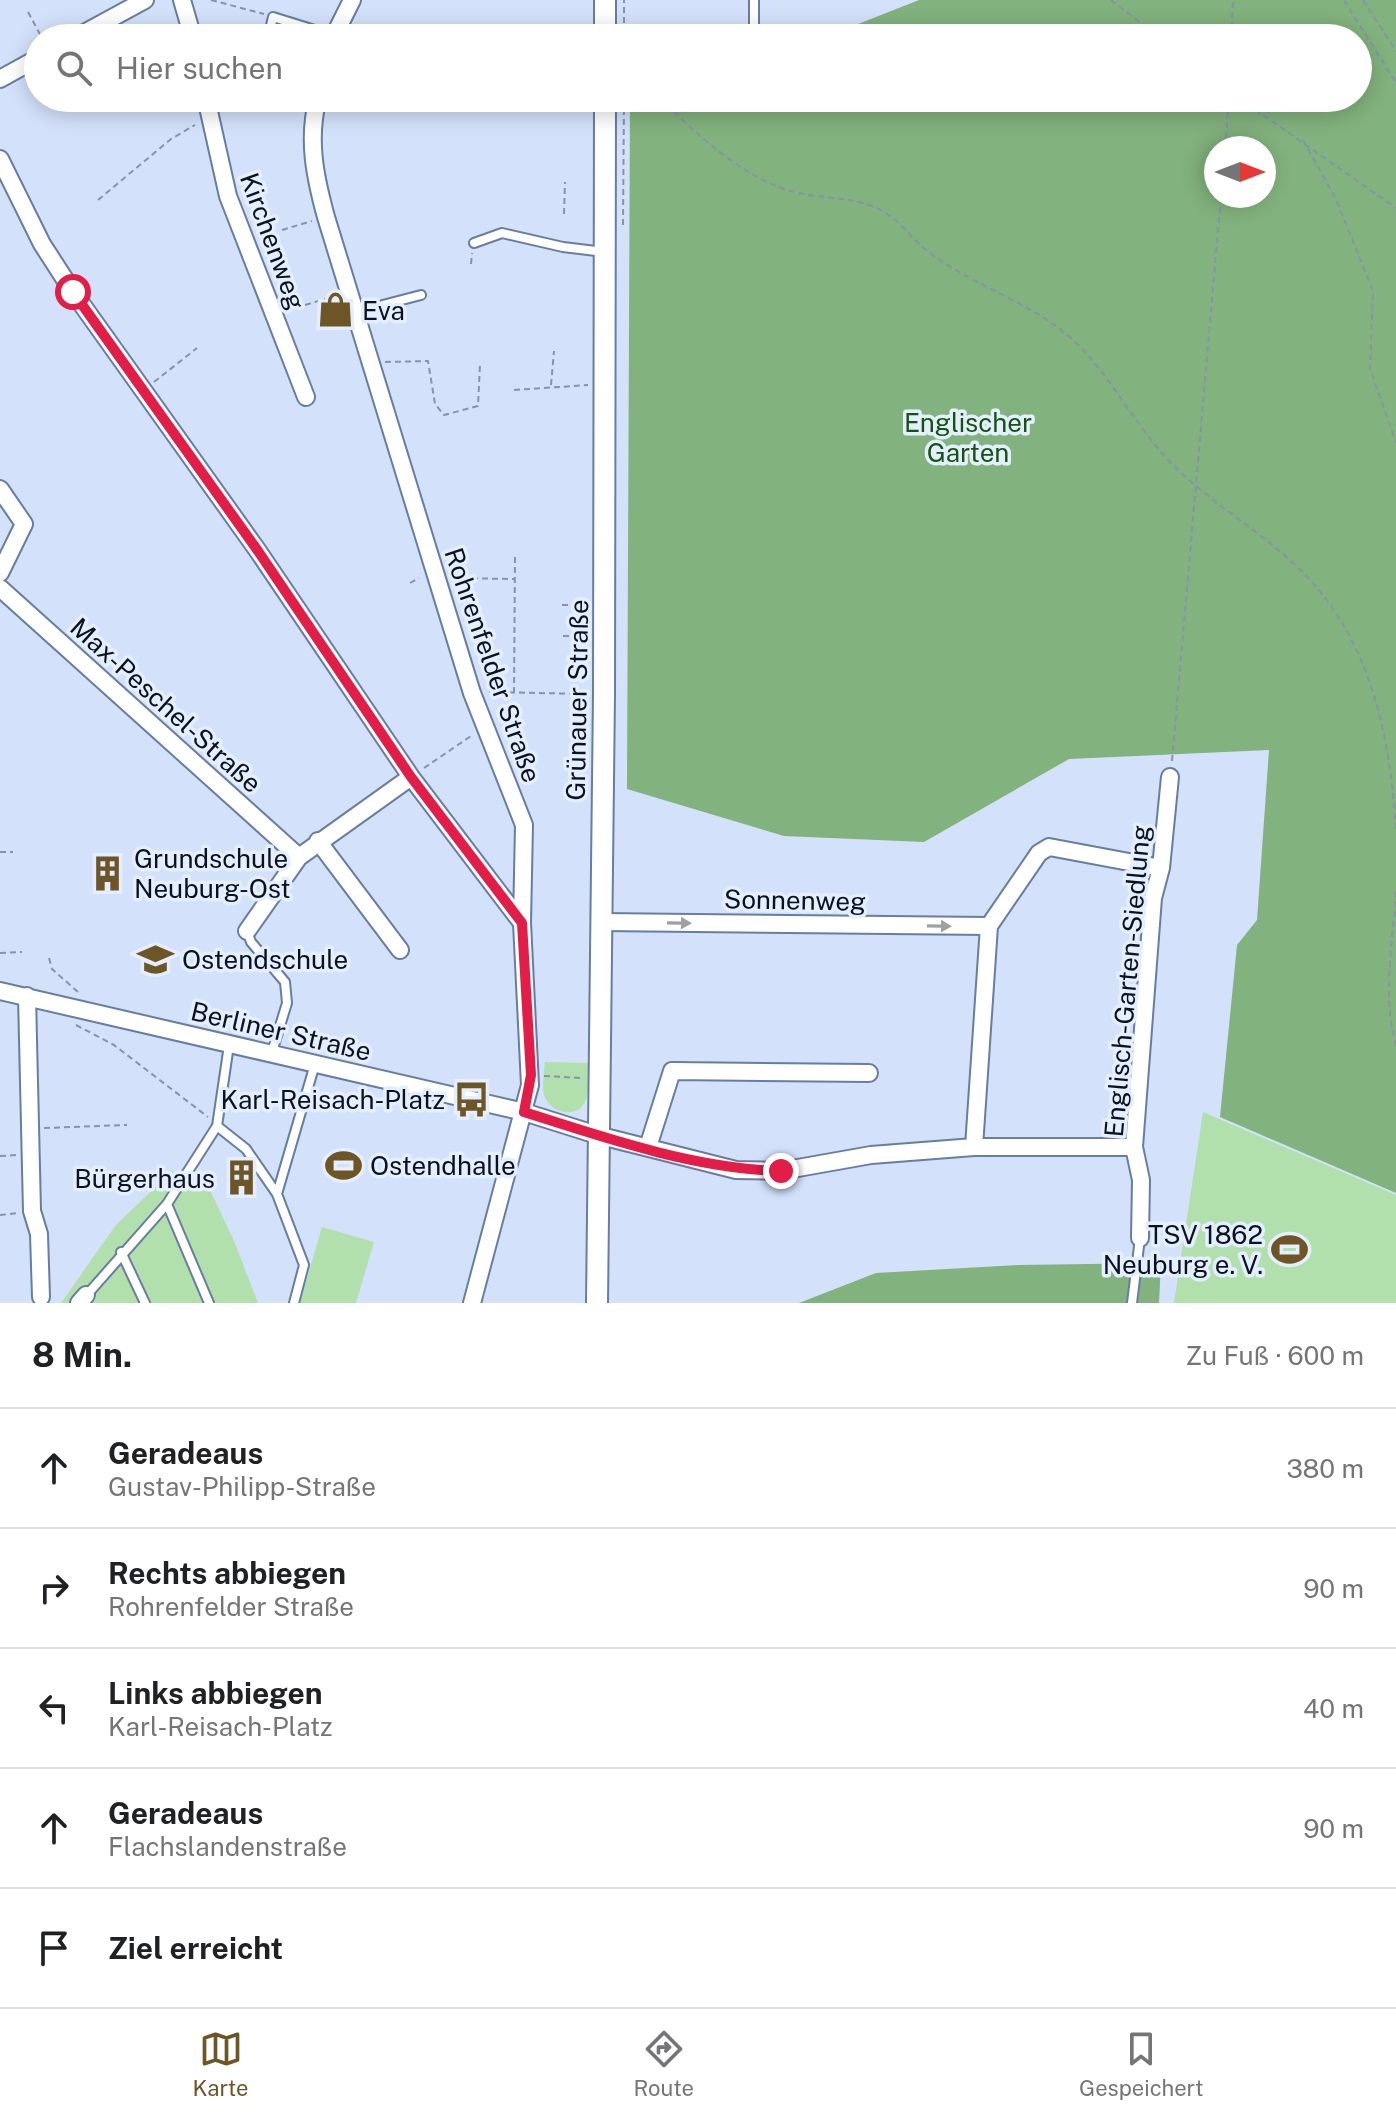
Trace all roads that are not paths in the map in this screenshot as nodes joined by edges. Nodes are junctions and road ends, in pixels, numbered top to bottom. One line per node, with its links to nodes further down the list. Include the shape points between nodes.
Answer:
1 (145, 0): 6 (street)
2 (182, 0): 7 (street)
3 (352, 0): 10 (street)
4 (605, 0): 11 (street)
5 (754, 0): 12 (lane)
6 (101, 24)
7 (189, 24)
8 (271, 24): 9 (lane, via 273,17)
9 (294, 24)
10 (340, 24)
11 (609, 24)
12 (754, 24)
13 (24, 66): 14 (street)
14 (0, 79)
15 (209, 112): 23 (street, Kirchenweg, via 228,196)
16 (314, 112): 22 (street, Rohrenfelder Straße, via 316,181)
17 (605, 112): 20 (street, Grünauer Straße)
18 (0, 159): 27 (street, via 58,270)
19 (474, 243): 20 (lane, via 502,233)
20 (605, 252): 32 (street, Grünauer Straße)
21 (421, 295): 22 (lane)
22 (354, 312): 33 (street, Rohrenfelder Straße, via 472,693 524,825)
23 (306, 397)
24 (0, 489): 25 (street, via 24,524)
25 (0, 573)
26 (0, 588): 30 (street, Max-Peschel-Straße)
27 (411, 777): 29 (street); 33 (street)
28 (1170, 777): 31 (street, Englisch-Garten-Siedlung)
29 (318, 841): 30 (street); 36 (street)
30 (299, 857): 35 (street)
31 (1161, 868): 34 (street, via 1049,847 1039,853); 48 (street, Englisch-Garten-Siedlung, via 1153,898)
32 (601, 922): 34 (street, Sonnenweg, one-way to 34); 45 (street, Grünauer Straße)
33 (522, 923): 43 (street, Rohrenfelder Straße, via 531,1075)
34 (989, 926): 47 (street)
35 (247, 931): 40 (lane, via 285,982 287,1003)
36 (400, 950)
37 (0, 991): 38 (street, Berliner Straße)
38 (27, 996): 39 (street, Berliner Straße); 53 (street, via 32,1211 39,1234)
39 (229, 1045): 40 (street, Berliner Straße); 44 (lane)
40 (272, 1052): 41 (street, Berliner Straße)
41 (315, 1063): 43 (street, Berliner Straße); 49 (lane)
42 (869, 1073): 46 (street, via 672,1071)
43 (524, 1112): 45 (street); 58 (street, Rohrenfelder Straße)
44 (217, 1126): 49 (lane, via 246,1149); 50 (lane)
45 (597, 1135): 46 (street); 59 (street, Grünauer Straße)
46 (648, 1147): 47 (street, via 736,1170 781,1171 871,1155)
47 (974, 1147): 48 (street)
48 (1134, 1147): 51 (street, Englisch-Garten-Siedlung, via 1141,1180)
49 (277, 1194): 57 (lane, via 304,1265)
50 (167, 1204): 52 (lane); 56 (lane)
51 (1140, 1238): 60 (lane)
52 (121, 1252): 54 (lane); 55 (lane)
53 (41, 1297)
54 (84, 1301)
55 (145, 1303)
56 (209, 1303)
57 (294, 1303)
58 (472, 1303)
59 (597, 1303)
60 (1132, 1303)

